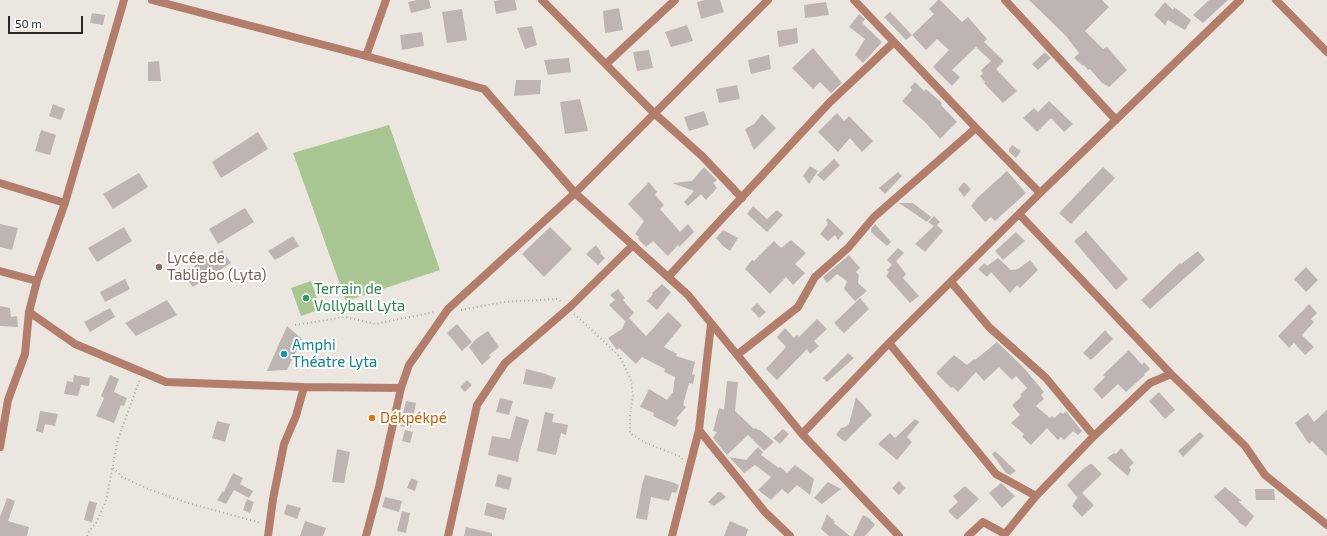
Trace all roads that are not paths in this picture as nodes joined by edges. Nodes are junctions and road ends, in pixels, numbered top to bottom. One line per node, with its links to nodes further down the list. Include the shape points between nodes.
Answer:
1 (124, 0): 22 (street)
2 (152, 0): 13 (street)
3 (386, 0): 13 (street)
4 (542, 0): 14 (street)
5 (675, 0): 14 (street)
6 (768, 0): 15 (street)
7 (854, 0): 11 (street)
8 (1005, 0): 16 (street)
9 (1240, 0): 16 (street)
10 (1276, 0): 12 (street)
11 (894, 42): 17 (street); 21 (street, via 830,102)
12 (1327, 52)
13 (366, 56): 19 (street, via 484,89)
14 (606, 64): 15 (street)
15 (654, 112): 19 (street); 21 (street, via 702,156)
16 (1116, 120): 20 (street)
17 (976, 128): 20 (street); 32 (street, via 874,217 848,248 815,277 798,307)
18 (0, 183): 22 (street)
19 (576, 193): 24 (street); 35 (street, via 448,309 409,365)
20 (1040, 194): 23 (street)
21 (742, 198): 26 (street)
22 (65, 203): 27 (street)
23 (1020, 214): 28 (street); 33 (street)
24 (633, 245): 26 (street); 44 (street, via 568,309 505,363 477,405)
25 (0, 271): 27 (street)
26 (668, 277): 30 (street, via 688,295)
27 (37, 281): 29 (street)
28 (951, 282): 31 (street); 38 (street, via 988,327 1046,378)
29 (29, 312): 34 (street, via 75,344 166,382); 39 (street, via 25,354 8,400)
30 (711, 324): 32 (street); 36 (street)
31 (889, 344): 37 (street); 40 (street, via 996,474)
32 (737, 356): 37 (street)
33 (1171, 374): 38 (street, via 1150,383); 41 (street, via 1245,446 1265,475)
34 (304, 387): 35 (street); 42 (street, via 296,416 284,444)
35 (401, 388): 43 (street)
36 (699, 430): 45 (street); 46 (street, via 765,512)
37 (802, 434): 47 (street)
38 (1094, 436): 40 (street)
39 (0, 448)
40 (1036, 496): 48 (street, via 1005,534 983,522)
41 (1327, 525)
42 (268, 536)
43 (366, 536)
44 (448, 536)
45 (672, 536)
46 (790, 536)
47 (899, 536)
48 (968, 536)

